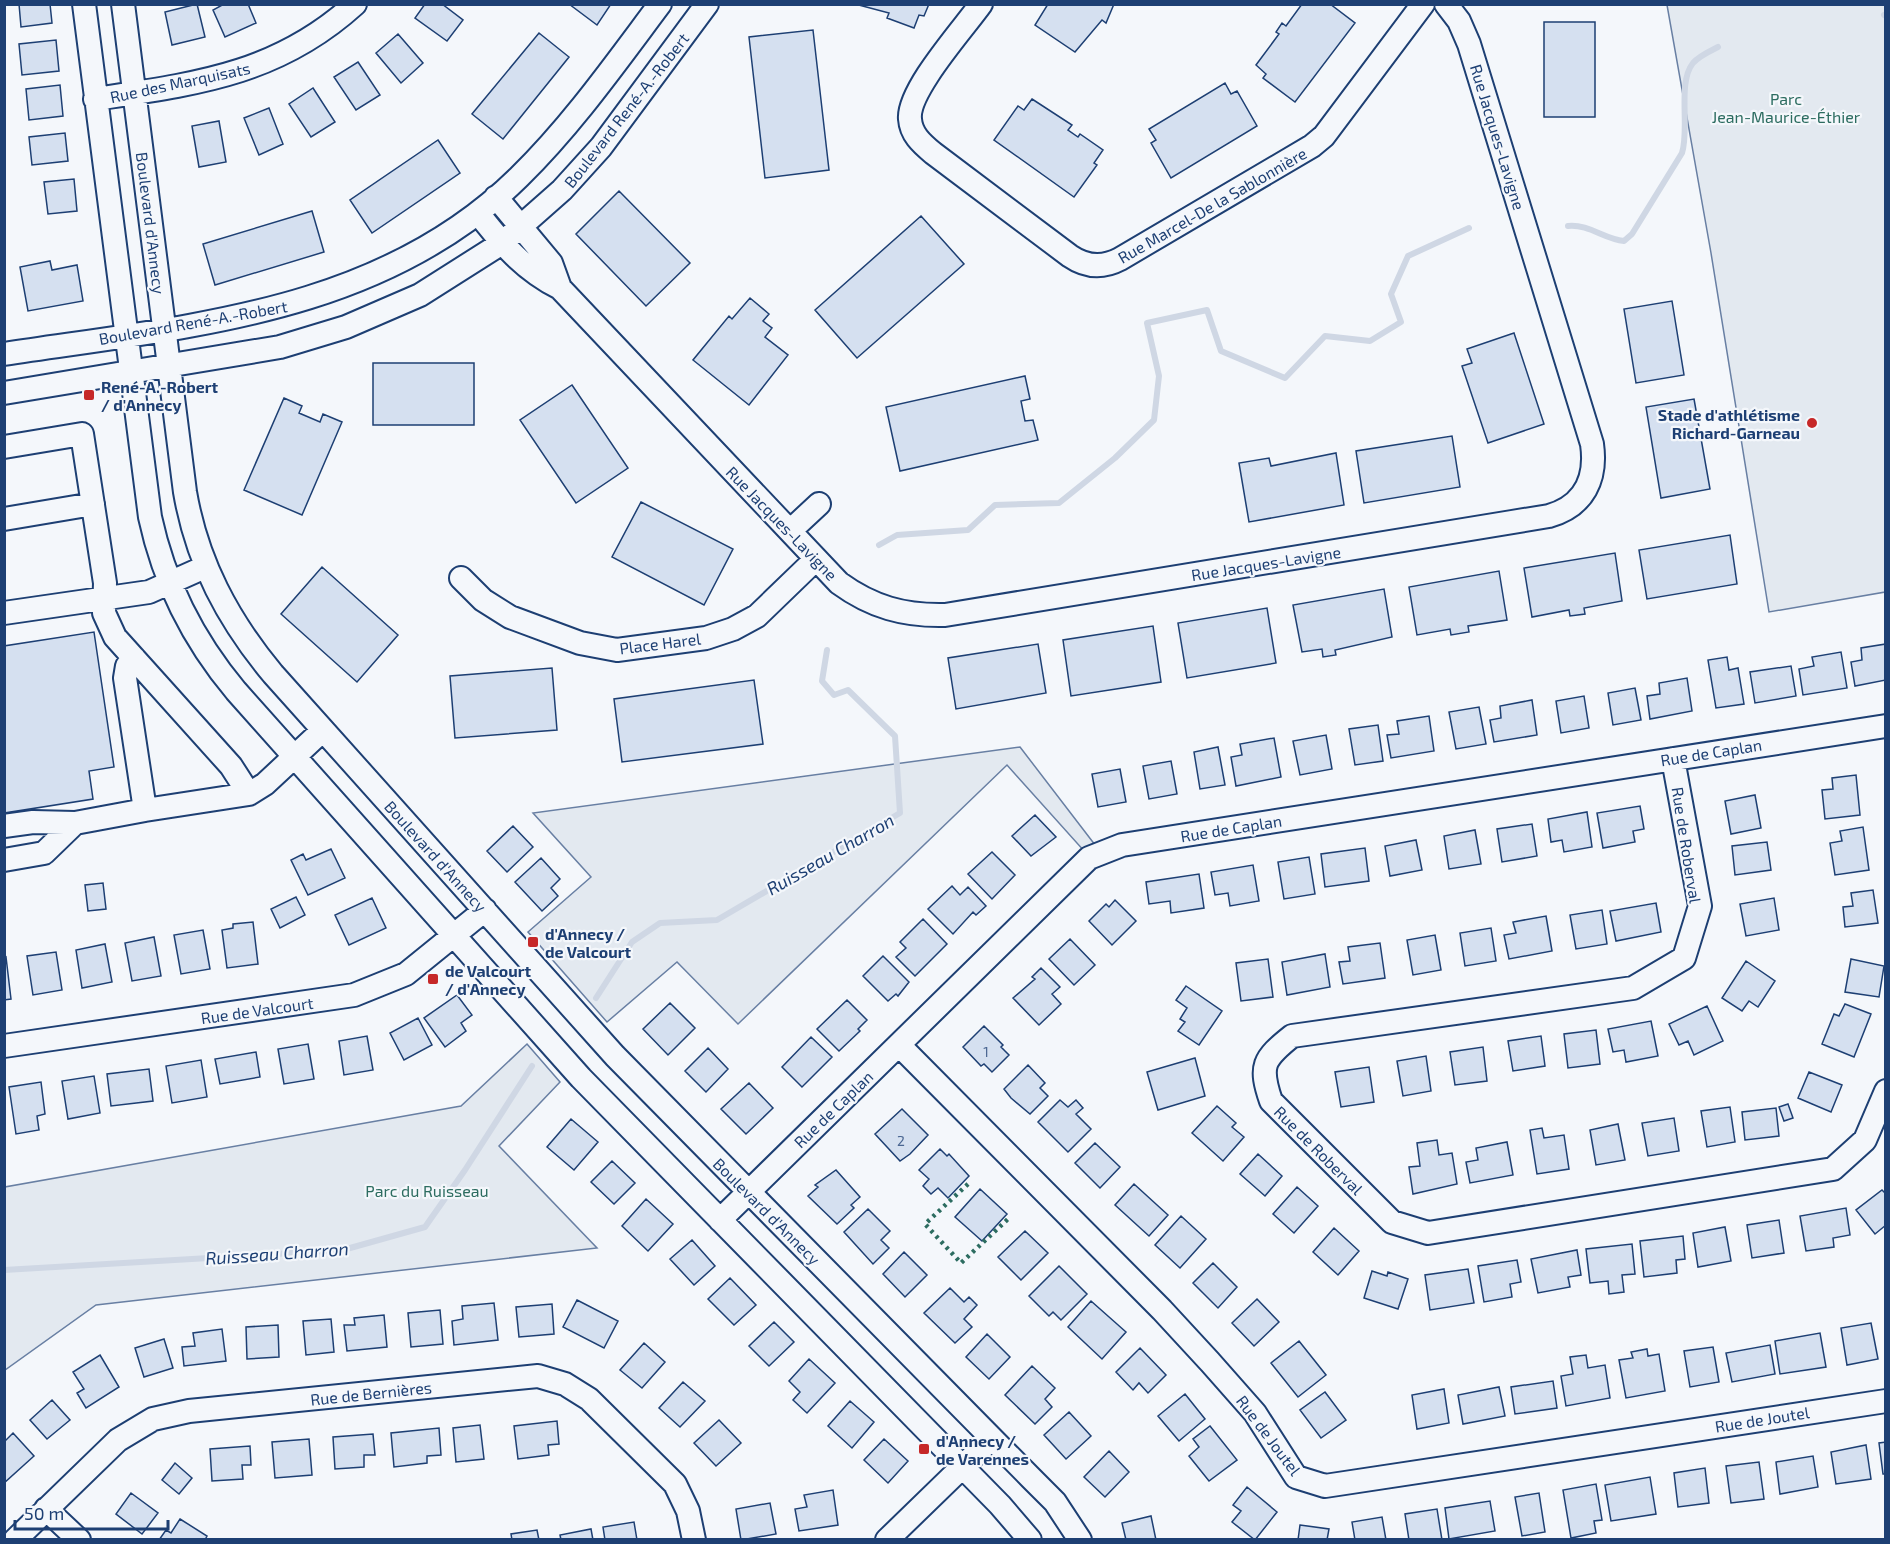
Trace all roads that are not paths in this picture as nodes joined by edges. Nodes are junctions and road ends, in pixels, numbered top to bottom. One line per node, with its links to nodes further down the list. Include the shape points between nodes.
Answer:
1 (84, 4): 10 (street)
2 (123, 4): 9 (street, Boulevard d'Annecy)
3 (355, 4): 9 (street, Rue des Marquisats, via 303,43 264,64)
4 (660, 4): 11 (street, Boulevard René-A.-Robert, via 565,129)
5 (707, 4): 13 (street, Boulevard René-A.-Robert, via 587,163)
6 (981, 4): 7 (street, Rue Marcel-De la Sablonnière, via 914,95 910,119 914,134 924,146 1070,256 1099,265 1120,259 1312,146 1324,136)
7 (1423, 4)
8 (1446, 4): 27 (street, Rue Jacques-Lavigne, via 1460,21 1469,45 1592,444 1592,476 1585,493 1574,505 1535,519 945,615 913,615 881,607 839,583)
9 (135, 93): 10 (street, Rue des Marquisats); 16 (street, Boulevard d'Annecy)
10 (95, 99): 17 (street)
11 (496, 197): 12 (street, Boulevard René-A.-Robert); 13 (street, Rue Jacques-Lavigne)
12 (478, 213): 14 (street, Rue Jacques-Lavigne); 16 (street, Boulevard René-A.-Robert, via 398,263 324,295 260,313)
13 (521, 227): 14 (street, Boulevard René-A.-Robert); 15 (street, Rue Jacques-Lavigne, via 551,263)
14 (502, 243): 15 (street, Rue Jacques-Lavigne, via 536,276); 19 (street, Boulevard René-A.-Robert, via 420,295 346,327 279,347)
15 (560, 288): 26 (street, Rue Jacques-Lavigne)
16 (165, 329): 17 (street, Boulevard René-A.-Robert); 19 (street, Boulevard d'Annecy)
17 (126, 335): 18 (street, Boulevard René-A.-Robert); 20 (street)
18 (4, 354)
19 (169, 366): 20 (street, Boulevard René-A.-Robert); 28 (street, Boulevard d'Annecy, via 188,510)
20 (131, 372): 21 (street, Boulevard René-A.-Robert); 30 (street, via 150,517)
21 (4, 393)
22 (4, 447): 23 (street, via 82,435)
23 (93, 504): 25 (street); 31 (street)
24 (819, 504): 26 (street)
25 (4, 519)
26 (790, 531): 27 (street, Rue Jacques-Lavigne)
27 (816, 559): 29 (street, Place Harel, via 757,616 733,629 706,638 617,650 580,643 510,617 483,600)
28 (205, 567): 30 (street); 35 (street, Boulevard d'Annecy, via 243,637)
29 (461, 578)
30 (170, 582): 31 (street, via 149,592); 36 (street, via 213,662)
31 (105, 598): 32 (street); 33 (street, via 104,613 111,631)
32 (4, 613)
33 (134, 658): 38 (street, via 231,766); 39 (street, via 127,666 125,678)
34 (1885, 727): 37 (street, Rue de Caplan)
35 (323, 730): 36 (street); 43 (street, Boulevard d'Annecy)
36 (294, 757): 38 (street); 44 (street)
37 (1673, 759): 45 (street, Rue de Caplan, via 1122,845 1089,858); 47 (street, Rue de Roberval, via 1700,906 1684,958 1633,988 1292,1036 1272,1052 1262,1076 1271,1101 1392,1222 1428,1233 1833,1169 1865,1140)
38 (249, 794): 39 (street)
39 (145, 810): 40 (street)
40 (75, 823): 41 (street); 42 (street, via 44,853)
41 (4, 826)
42 (4, 860)
43 (485, 910): 44 (street, Rue de Valcourt); 48 (street, Boulevard d'Annecy, via 615,1056)
44 (454, 937): 46 (street, Rue de Valcourt, via 406,974 354,995); 49 (street, via 588,1085)
45 (899, 1045): 48 (street, Rue de Caplan); 50 (street, Rue de Joutel, via 1210,1362 1255,1413 1296,1477 1325,1486)
46 (4, 1046)
47 (1886, 1091)
48 (749, 1191): 49 (street, Rue de Caplan); 51 (street, Boulevard d'Annecy)
49 (720, 1220): 52 (street)
50 (1886, 1401)
51 (991, 1439): 52 (street); 59 (street, Boulevard d'Annecy, via 1054,1502)
52 (963, 1467): 57 (street); 58 (street)
53 (46, 1509): 54 (street, Rue de Bernières); 55 (street); 56 (street, Rue de Bernières, via 118,1440 153,1419 189,1411 538,1376 565,1384 589,1399 675,1484 688,1511)
54 (15, 1539)
55 (79, 1539)
56 (694, 1539)
57 (887, 1539)
58 (1030, 1539)
59 (1080, 1539)

